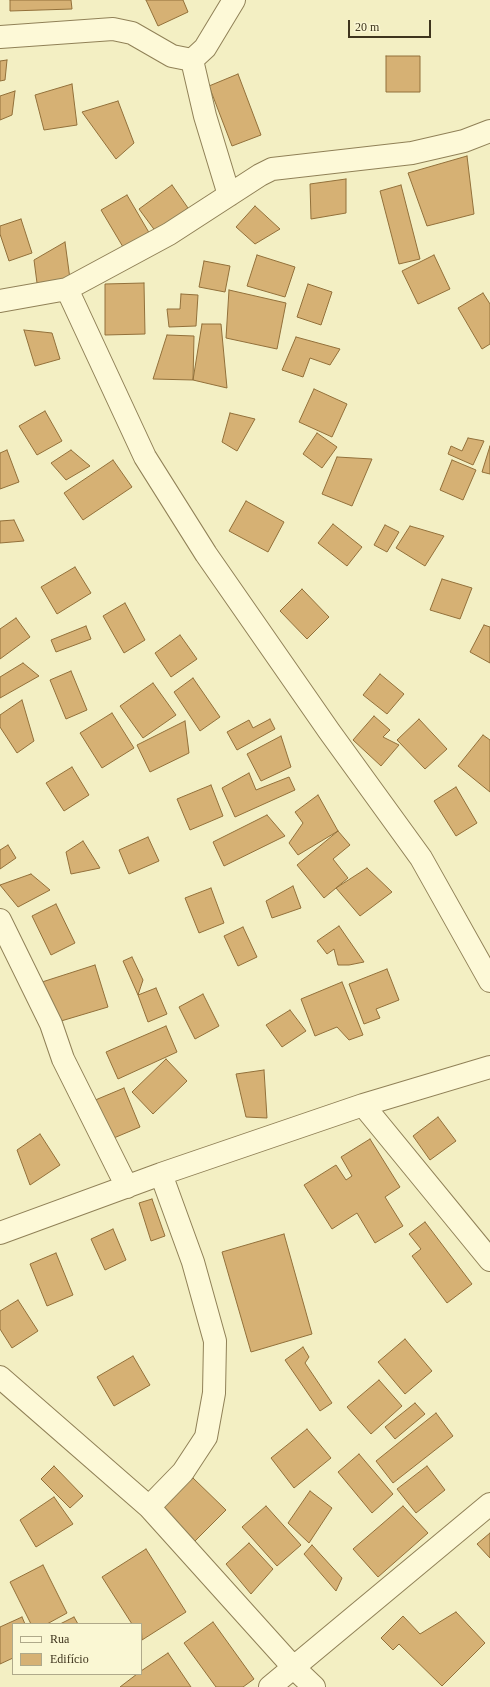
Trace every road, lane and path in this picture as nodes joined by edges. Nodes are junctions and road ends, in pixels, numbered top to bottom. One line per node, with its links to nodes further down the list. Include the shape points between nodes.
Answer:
1 (234, 0): 3 (street, via 204,48)
2 (0, 37): 3 (street, via 113,29 132,33 172,56)
3 (192, 60): 5 (street, via 204,116)
4 (490, 131): 5 (street, via 464,141 412,153 272,170)
5 (229, 195): 6 (street, via 169,234)
6 (67, 289): 7 (street); 9 (street, via 145,457 211,561 324,725 421,858)
7 (0, 301)
8 (0, 920): 13 (street, via 51,1024 63,1059)
9 (490, 981)
10 (490, 1067): 11 (street)
11 (363, 1105): 12 (street); 15 (street)
12 (161, 1174): 13 (street); 18 (street, via 193,1262 215,1341 214,1393 206,1437 183,1472)
13 (127, 1187): 14 (street)
14 (0, 1233)
15 (490, 1260)
16 (0, 1377): 18 (street)
17 (490, 1504): 19 (street)
18 (149, 1507): 19 (street)
19 (294, 1668): 20 (street); 21 (street)
20 (270, 1687)
21 (314, 1687)

